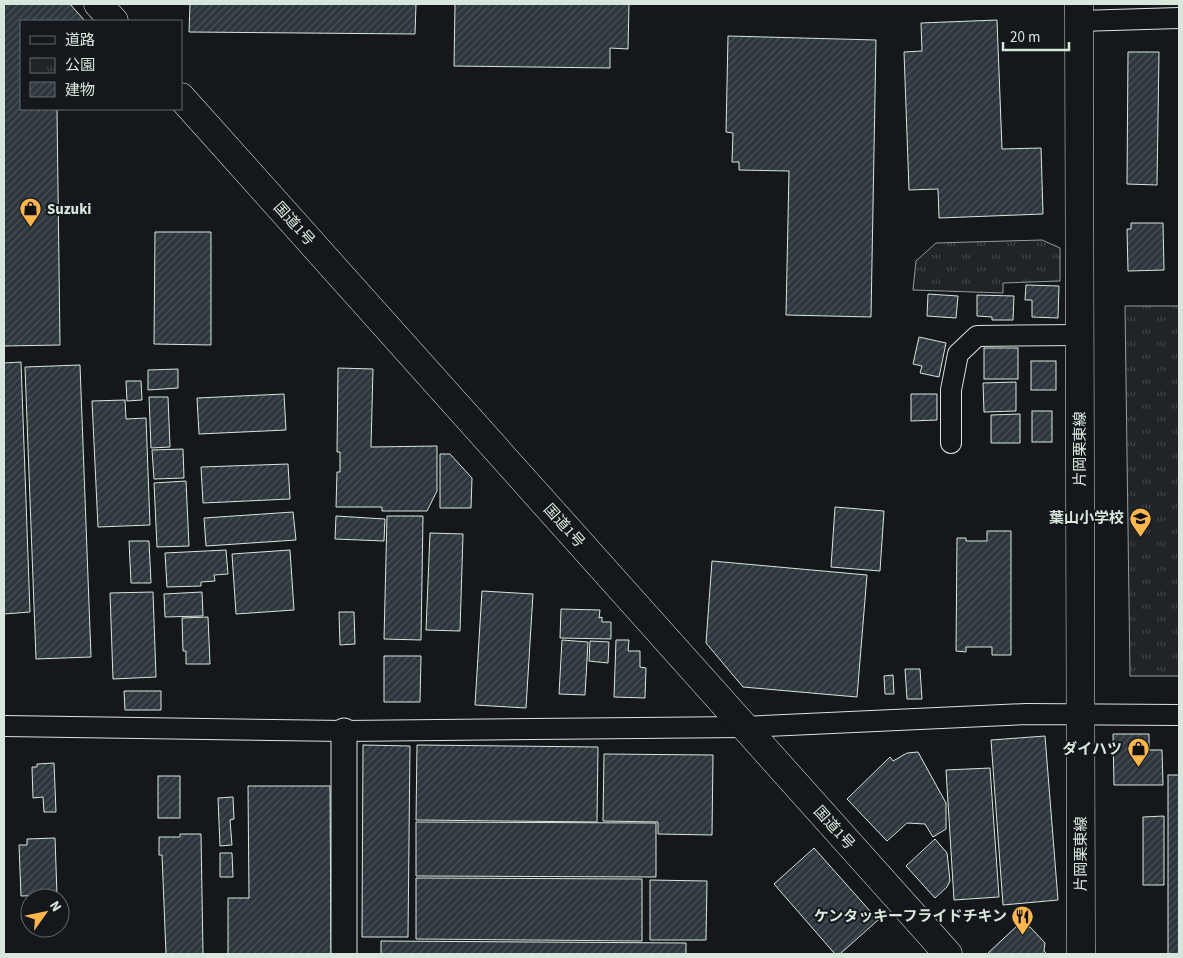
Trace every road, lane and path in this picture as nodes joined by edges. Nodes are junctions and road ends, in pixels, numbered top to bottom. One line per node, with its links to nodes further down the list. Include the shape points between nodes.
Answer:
1 (98, 4): 4 (main road)
2 (1079, 12): 3 (street); 6 (main road, 片岡栗東線)
3 (1179, 18)
4 (113, 20)
5 (182, 98): 11 (main road, 国道1号)
6 (1079, 335): 7 (street, via 977,336 958,354 951,390); 8 (main road, 片岡栗東線)
7 (951, 443)
8 (1080, 713): 9 (street); 11 (street); 15 (main road, 片岡栗東線)
9 (1179, 715)
10 (4, 726): 12 (street)
11 (743, 727): 12 (street); 14 (main road, 国道1号)
12 (344, 731): 13 (street)
13 (344, 954)
14 (948, 954)
15 (1081, 954)

